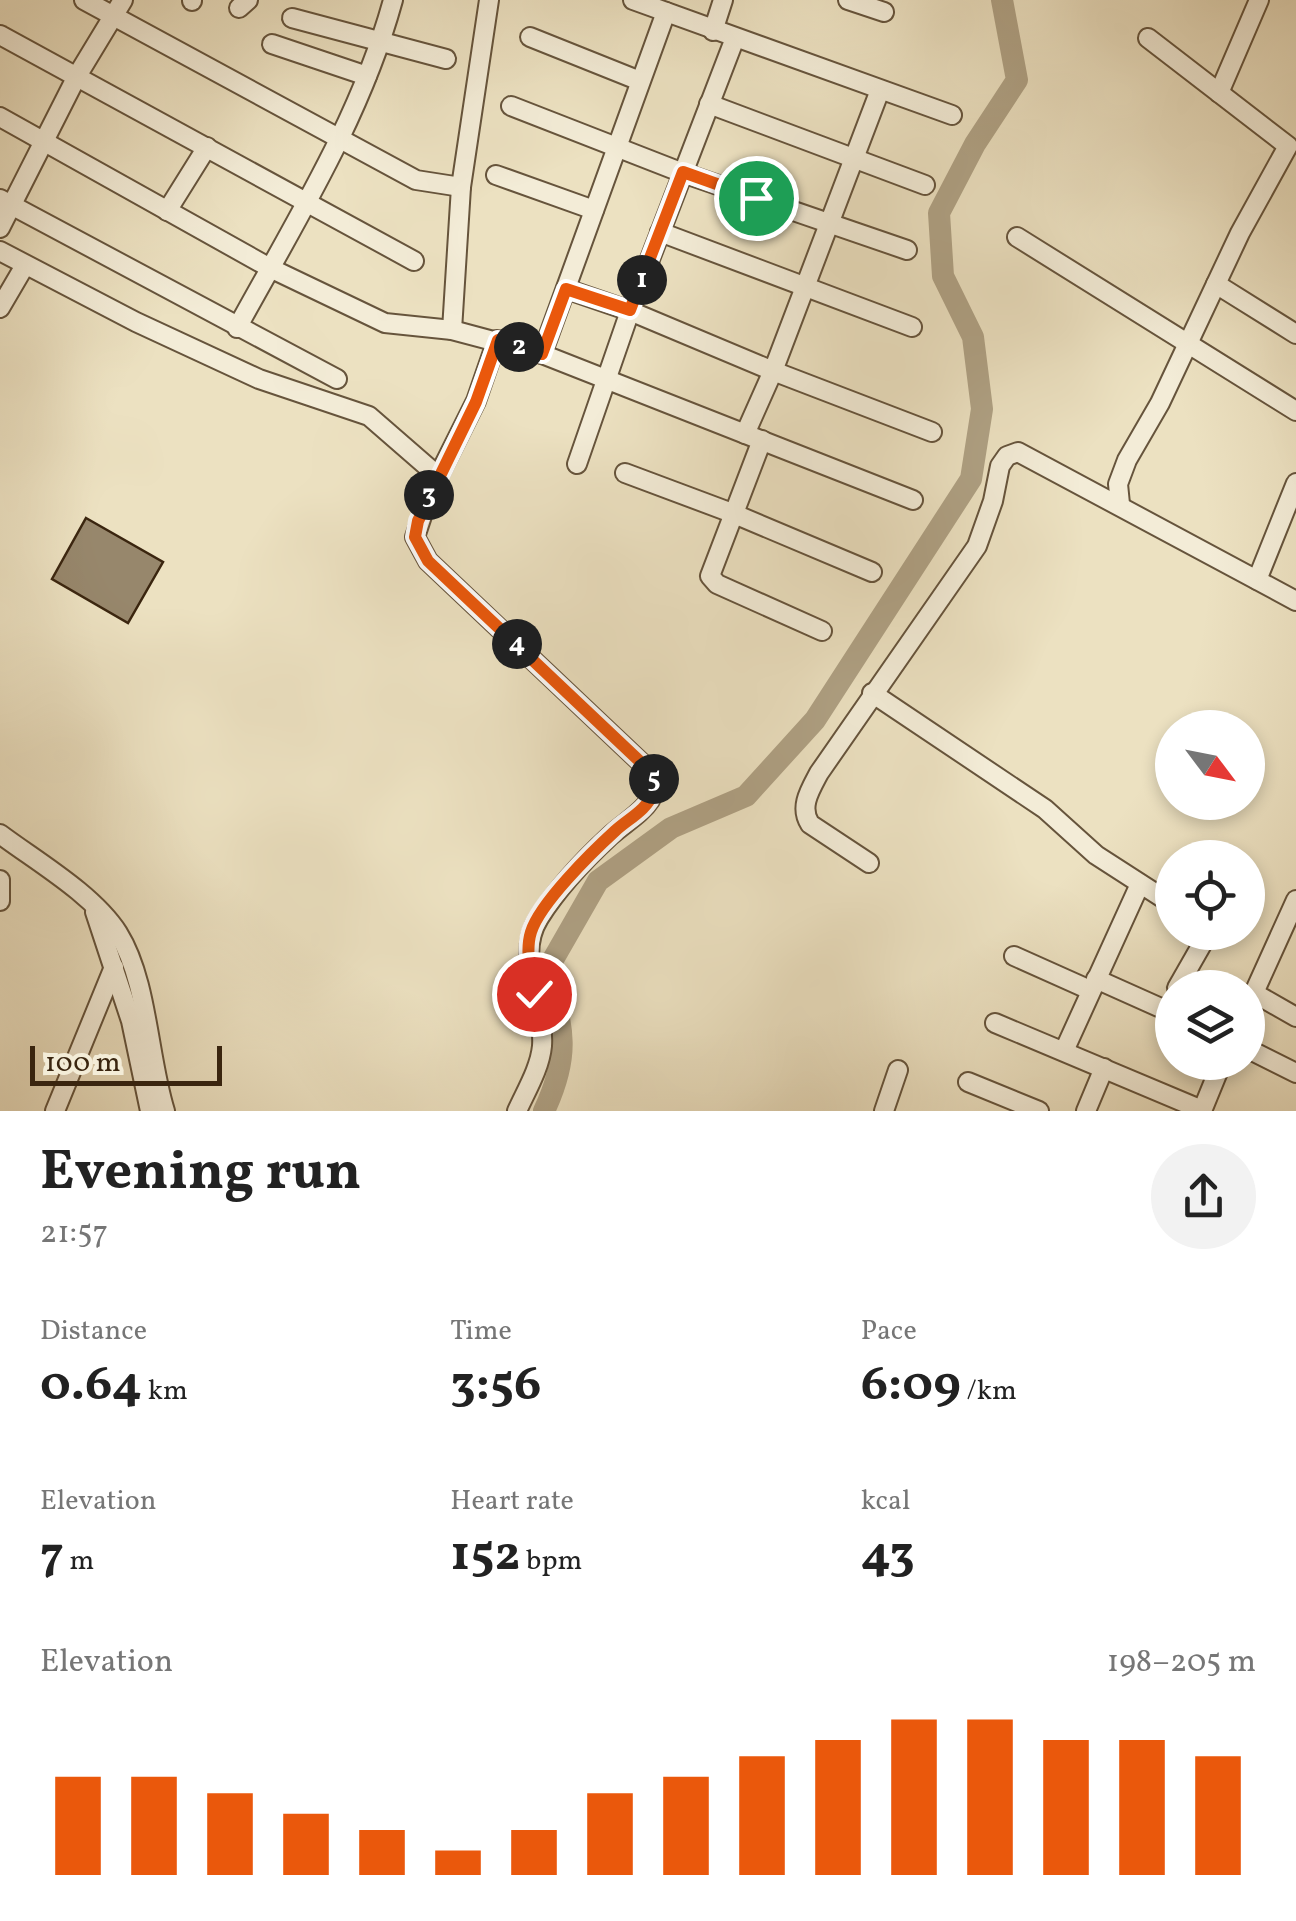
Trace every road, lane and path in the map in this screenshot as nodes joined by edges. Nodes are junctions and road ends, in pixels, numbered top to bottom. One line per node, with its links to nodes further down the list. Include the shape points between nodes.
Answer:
1 (84, 0): 8 (street)
2 (390, 0): 17 (street)
3 (489, 0): 38 (street)
4 (636, 0): 9 (street)
5 (723, 0): 12 (street)
6 (848, 0): 10 (street)
7 (1259, 0): 24 (street)
8 (119, 8): 20 (street); 29 (street)
9 (666, 12): 12 (street); 22 (street)
10 (884, 12)
11 (292, 18): 17 (street)
12 (714, 31): 15 (street)
13 (0, 35): 20 (street)
14 (530, 36): 22 (street)
15 (735, 38): 23 (street); 25 (street)
16 (1148, 38): 24 (street)
17 (382, 42): 19 (street); 21 (street)
18 (272, 44): 21 (street)
19 (446, 59)
20 (77, 76): 30 (street); 31 (street)
21 (367, 76): 29 (street)
22 (640, 81): 32 (street)
23 (880, 90): 27 (street); 34 (street)
24 (1219, 93): 33 (street)
25 (709, 104): 34 (street); 35 (street)
26 (511, 106): 32 (street)
27 (952, 115)
28 (0, 117): 30 (street)
29 (340, 138): 38 (street, via 416,180); 40 (street)
30 (43, 141): 39 (street); 42 (street)
31 (207, 147): 40 (street); 42 (street)
32 (616, 148): 35 (street); 41 (street)
33 (1292, 149): 52 (street)
34 (854, 159): 37 (street); 43 (street)
35 (683, 172): 43 (street); 45 (street)
36 (496, 175): 41 (street)
37 (925, 185)
38 (461, 188): 59 (street)
39 (6, 202): 44 (street); 58 (street)
40 (306, 202): 49 (street); 51 (street)
41 (594, 210): 54 (street)
42 (167, 211): 51 (street)
43 (830, 224): 47 (street); 53 (street)
44 (0, 228)
45 (660, 232): 53 (street); 56 (street)
46 (1017, 238): 62 (street)
47 (907, 250)
48 (0, 252): 50 (street)
49 (414, 262)
50 (24, 266): 55 (street); 72 (street, via 259,379 369,416)
51 (270, 268): 58 (street); 59 (street, via 385,323)
52 (1216, 284): 60 (street); 62 (street)
53 (806, 287): 57 (street); 64 (street)
54 (566, 289): 56 (street); 63 (street)
55 (0, 308)
56 (630, 310): 64 (street); 65 (street)
57 (912, 327)
58 (237, 328): 66 (street)
59 (452, 330): 61 (street)
60 (1296, 334)
61 (498, 340): 63 (street); 72 (street)
62 (1190, 344): 67 (street); 75 (street, via 1126,460)
63 (542, 354): 65 (street)
64 (773, 371): 68 (street); 69 (street)
65 (608, 377): 69 (street); 70 (street)
66 (336, 379)
67 (1296, 411)
68 (932, 432)
69 (754, 437): 74 (street); 76 (street)
70 (577, 464)
71 (625, 472): 76 (street)
72 (438, 476): 111 (street, via 415,537 428,561 650,771 656,784 644,808 577,869 531,932 542,1043)
73 (1296, 483): 77 (street)
74 (914, 500)
75 (1120, 504): 79 (street); 82 (street, via 1018,452 1007,456 977,546)
76 (732, 513): 78 (street); 81 (street, via 710,576)
77 (1288, 526): 79 (street)
78 (872, 572)
79 (1257, 580): 80 (street)
80 (1296, 601)
81 (822, 631)
82 (872, 693): 84 (street, via 818,773 804,806 810,824); 86 (street, via 1044,809)
83 (0, 834): 90 (street)
84 (869, 863)
85 (0, 880): 89 (street)
86 (1140, 884): 87 (street); 95 (street)
87 (1155, 893)
88 (1296, 900): 91 (street)
89 (0, 901)
90 (94, 907): 93 (street); 110 (street, via 118,932 138,986)
91 (1289, 932): 94 (street)
92 (1014, 956): 95 (street)
93 (114, 967): 108 (street); 109 (street)
94 (1265, 975)
95 (1093, 984): 96 (street); 100 (street)
96 (1155, 1002)
97 (1265, 1005): 98 (street)
98 (1296, 1017)
99 (995, 1023): 100 (street)
100 (1064, 1051): 102 (street)
101 (1265, 1058): 104 (street)
102 (1104, 1068): 107 (street); 114 (street)
103 (898, 1070): 112 (street)
104 (1296, 1073)
105 (1214, 1080): 107 (street)
106 (968, 1082): 113 (street)
107 (1202, 1110)
108 (55, 1111)
109 (150, 1111)
110 (165, 1111)
111 (517, 1111)
112 (884, 1111)
113 (1040, 1111)
114 (1086, 1111)

